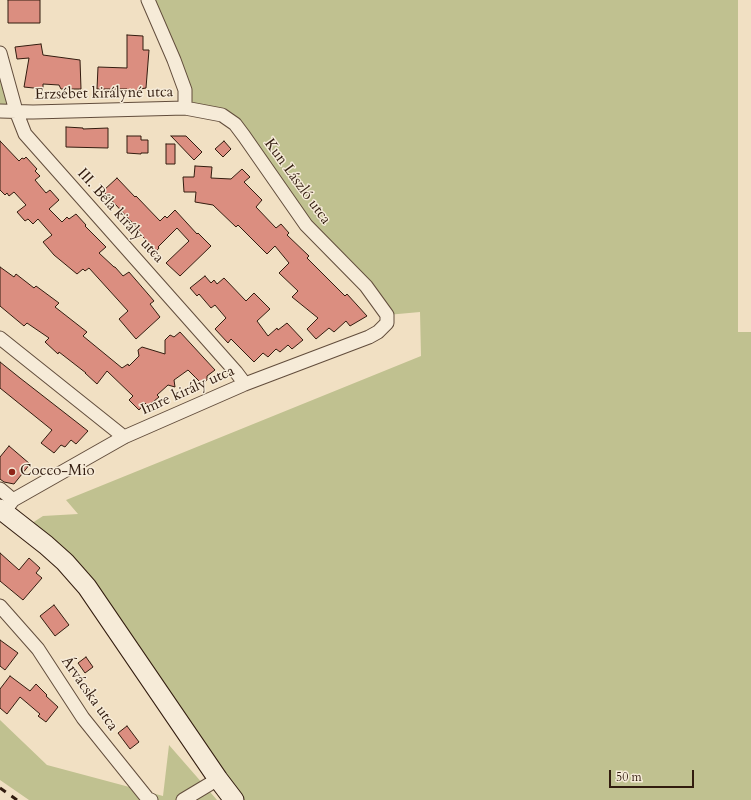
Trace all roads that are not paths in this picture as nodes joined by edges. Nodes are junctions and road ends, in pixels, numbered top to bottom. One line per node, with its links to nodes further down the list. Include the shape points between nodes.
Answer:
1 (148, 0): 3 (street, via 185,90)
2 (0, 53): 5 (street, III. Béla király utca)
3 (185, 108): 5 (street, Erzsébet királyné utca); 6 (street, Erzsébet királyné utca)
4 (0, 111): 5 (street, Erzsébet királyné utca)
5 (16, 111): 9 (street, III. Béla király utca, via 25,134)
6 (209, 112): 7 (street, Kun László utca, via 222,115 235,124 306,225 366,286)
7 (387, 315): 9 (street, Imre király utca, via 387,323 369,337)
8 (0, 338): 10 (street)
9 (245, 384): 10 (street, Imre király utca)
10 (124, 436): 12 (street, Imre király utca)
11 (0, 489): 12 (street)
12 (6, 507): 14 (main road, via 65,562 87,587)
13 (0, 606): 15 (street, Árvácska utca, via 38,649 83,718)
14 (218, 779): 16 (street); 17 (main road)
15 (150, 800)
16 (182, 800)
17 (234, 800)

